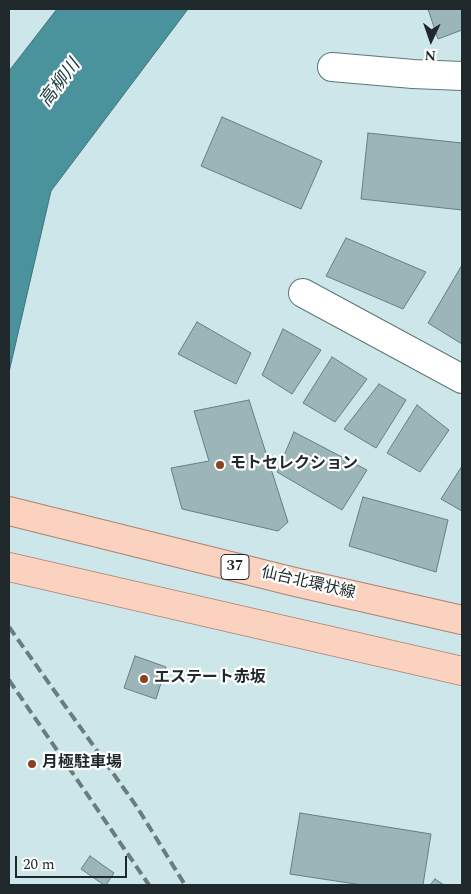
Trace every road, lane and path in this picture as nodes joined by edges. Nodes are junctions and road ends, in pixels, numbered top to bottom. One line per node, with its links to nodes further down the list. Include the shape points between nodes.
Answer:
1 (332, 67): 2 (street)
2 (462, 76)
3 (303, 293): 4 (street)
4 (462, 379)
5 (9, 510): 7 (main road, 仙台北環状線 / 37)
6 (9, 567): 8 (main road)
7 (462, 620)
8 (462, 671)

